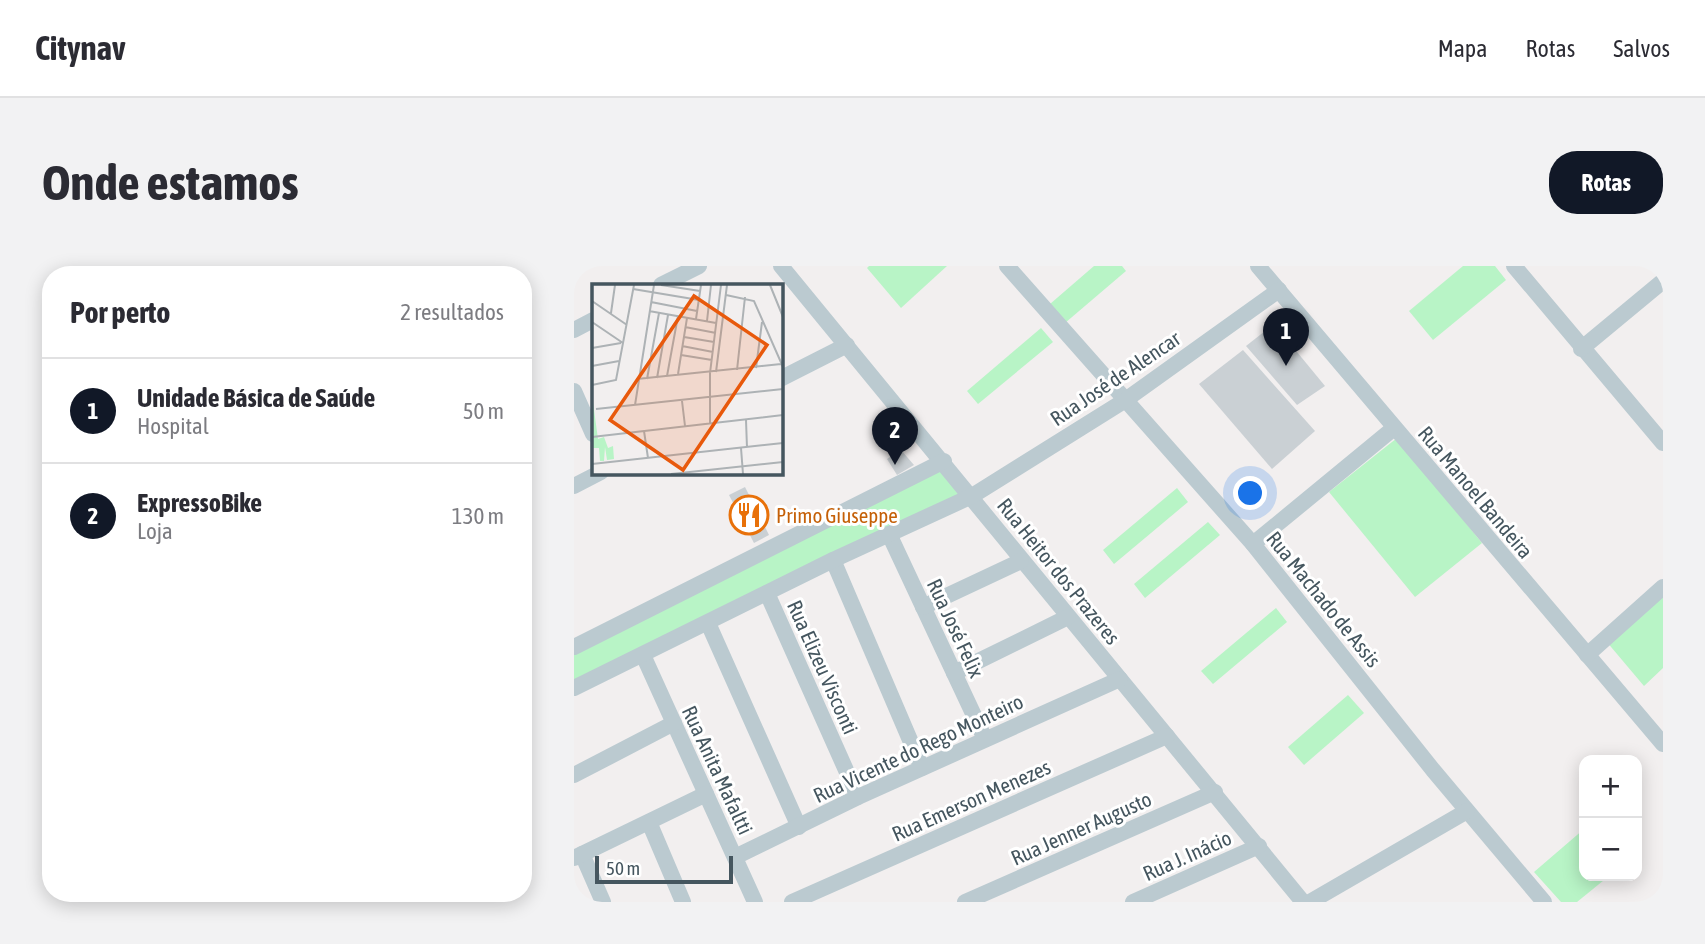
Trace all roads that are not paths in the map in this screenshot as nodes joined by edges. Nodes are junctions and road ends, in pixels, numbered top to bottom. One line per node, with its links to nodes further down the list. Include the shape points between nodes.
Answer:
1 (699, 266): 7 (street)
2 (782, 266): 11 (street, Rua Heitor dos Prazeres)
3 (1007, 266): 15 (street, Rua Machado de Assis)
4 (1258, 266): 8 (street, Rua Manoel Bandeira)
5 (1514, 266): 12 (street)
6 (1663, 281): 12 (street)
7 (664, 284)
8 (1279, 290): 15 (street, Rua José de Alencar); 16 (street, Rua Manoel Bandeira)
9 (592, 321): 10 (street)
10 (574, 330)
11 (847, 345): 13 (street); 19 (street, Rua Heitor dos Prazeres)
12 (1581, 349): 18 (street)
13 (782, 378)
14 (574, 391): 17 (street)
15 (1124, 401): 22 (street, Rua José de Alencar); 24 (street, Rua Machado de Assis)
16 (1394, 428): 24 (street); 34 (street, Rua Manoel Bandeira)
17 (592, 432)
18 (1663, 443)
19 (944, 461): 22 (street, Rua Heitor dos Prazeres); 32 (street)
20 (597, 474): 21 (street)
21 (574, 486)
22 (972, 496): 23 (street, Rua José de Alencar); 26 (street, Rua Heitor dos Prazeres)
23 (889, 534): 25 (street, Rua José de Alencar); 29 (street, Rua José Felix)
24 (1253, 544): 47 (street, Rua Machado de Assis)
25 (833, 560): 28 (street, Rua José de Alencar); 42 (street)
26 (1021, 561): 29 (street); 30 (street, Rua Heitor dos Prazeres)
27 (1663, 587): 34 (street)
28 (766, 593): 31 (street, Rua José de Alencar); 46 (street, Rua Elizeu Visconti)
29 (923, 607): 35 (street, Rua José Felix)
30 (1068, 617): 35 (street); 36 (street, Rua Heitor dos Prazeres)
31 (708, 623): 33 (street, Rua José de Alencar); 49 (street)
32 (574, 647)
33 (643, 655): 37 (street, Rua José de Alencar); 38 (street, Rua Anita Mafaltti)
34 (1587, 655): 41 (street, Rua Manoel Bandeira)
35 (954, 673): 40 (street, Rua José Felix)
36 (1120, 679): 39 (street, Rua Heitor dos Prazeres); 40 (street, Rua Vicente do Rego Monteiro)
37 (574, 688)
38 (674, 723): 43 (street); 45 (street, Rua Anita Mafaltti)
39 (1167, 736): 44 (street, Rua Heitor dos Prazeres); 56 (street, Rua Emerson Menezes)
40 (985, 739): 42 (street, Rua Vicente do Rego Monteiro)
41 (1663, 744)
42 (922, 768): 46 (street, Rua Vicente do Rego Monteiro)
43 (574, 775)
44 (1215, 792): 50 (street, Rua Heitor dos Prazeres); 57 (street, Rua Jenner Augusto)
45 (706, 794): 48 (street); 52 (street, Rua Anita Mafaltti)
46 (858, 797): 49 (street, Rua Vicente do Rego Monteiro)
47 (1467, 811): 60 (street); 61 (street, Rua Machado de Assis)
48 (649, 822): 51 (street); 54 (street)
49 (799, 827): 52 (street, Rua Vicente do Rego Monteiro)
50 (1259, 846): 58 (street, Rua J. Inácio); 59 (street, Rua Heitor dos Prazeres)
51 (578, 856): 53 (street)
52 (735, 857): 55 (street, Rua Anita Mafaltti)
53 (603, 902)
54 (683, 902)
55 (755, 902)
56 (792, 902)
57 (965, 902)
58 (1133, 902)
59 (1303, 902)
60 (1310, 902)
61 (1544, 902)

